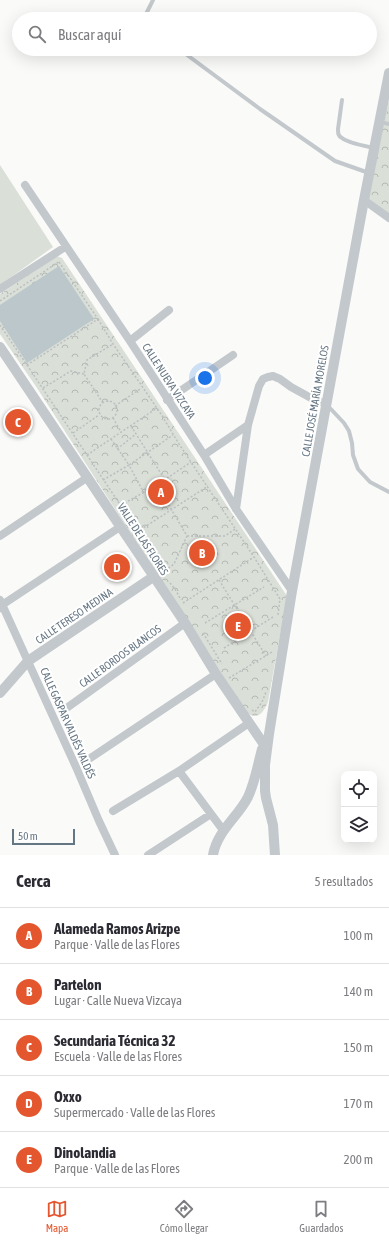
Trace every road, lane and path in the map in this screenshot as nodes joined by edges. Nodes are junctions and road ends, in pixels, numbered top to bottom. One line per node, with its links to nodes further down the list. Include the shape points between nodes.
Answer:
1 (153, 0): 2 (lane)
2 (147, 12)
3 (188, 56): 8 (lane, via 335,161)
4 (389, 73): 6 (street, CALLE JOSÉ MARÍA MORELOS)
5 (342, 100): 7 (lane, via 338,129 340,138)
6 (384, 123): 7 (street, CALLE JOSÉ MARÍA MORELOS)
7 (374, 148): 8 (street, CALLE JOSÉ MARÍA MORELOS)
8 (370, 173): 10 (street, CALLE JOSÉ MARÍA MORELOS)
9 (24, 185): 12 (street, CALLE NUEVA VIZCAYA)
10 (364, 200): 11 (street); 28 (street, CALLE JOSÉ MARÍA MORELOS)
11 (389, 218)
12 (65, 247): 13 (street); 18 (street, CALLE NUEVA VIZCAYA)
13 (0, 289)
14 (0, 301): 16 (path, via 59,262)
15 (169, 310): 18 (street)
16 (98, 319): 19 (path); 22 (path)
17 (0, 325): 22 (path)
18 (130, 341): 26 (street, CALLE NUEVA VIZCAYA)
19 (113, 344): 23 (path, via 87,360); 30 (path)
20 (0, 347): 46 (street, VALLE DE LAS FLORES)
21 (232, 355): 26 (street)
22 (27, 365): 24 (path)
23 (84, 374): 24 (path, via 71,371); 27 (path)
24 (43, 388): 36 (path)
25 (140, 389): 29 (path)
26 (167, 400): 43 (street, CALLE NUEVA VIZCAYA)
27 (103, 403): 29 (path, via 111,402); 31 (path, via 98,410)
28 (326, 404): 33 (street, via 280,379 268,377 259,386); 51 (lane, via 349,431 358,469 370,482); 67 (street, CALLE JOSÉ MARÍA MORELOS)
29 (115, 406): 32 (path, via 116,414)
30 (157, 408): 34 (path); 50 (path)
31 (100, 415): 32 (path, via 104,419); 36 (path)
32 (113, 418): 35 (path)
33 (248, 425): 43 (street); 54 (street)
34 (131, 426): 35 (path); 37 (path)
35 (121, 432): 39 (path)
36 (73, 433): 42 (path)
37 (136, 434): 40 (path); 41 (path)
38 (173, 435): 41 (path)
39 (111, 439): 40 (path); 42 (path)
40 (117, 449): 45 (path)
41 (147, 453): 45 (path); 48 (path)
42 (87, 455): 47 (path)
43 (204, 456): 54 (street, CALLE NUEVA VIZCAYA)
44 (191, 462): 48 (path)
45 (129, 465): 47 (path); 52 (path)
46 (88, 477): 56 (street, VALLE DE LAS FLORES); 59 (street)
47 (103, 480): 53 (path)
48 (165, 480): 49 (path)
49 (157, 486): 52 (path); 55 (path)
50 (208, 486): 55 (path); 57 (path)
51 (389, 492)
52 (144, 493): 53 (path)
53 (121, 506): 58 (path)
54 (236, 509): 67 (street, CALLE NUEVA VIZCAYA)
55 (171, 510): 58 (path); 60 (path)
56 (120, 527): 63 (street, VALLE DE LAS FLORES); 68 (street)
57 (236, 529): 60 (path, via 226,536); 62 (path)
58 (137, 532): 61 (path)
59 (0, 536)
60 (187, 536): 63 (path, via 174,564)
61 (145, 546)
62 (254, 557): 65 (path); 70 (path, via 280,600)
63 (157, 575): 73 (street, VALLE DE LAS FLORES); 79 (street, CALLE TERESO MEDINA)
64 (166, 579): 65 (path, via 183,604)
65 (219, 580): 69 (path)
66 (264, 587): 69 (path)
67 (292, 591): 88 (street, CALLE JOSÉ MARÍA MORELOS)
68 (1, 604): 79 (street, CALLE GASPAR VALDÉS VALDÉS)
69 (235, 606): 72 (path); 75 (path)
70 (278, 615)
71 (273, 618): 75 (path)
72 (205, 623)
73 (185, 624): 81 (street, VALLE DE LAS FLORES); 85 (street, CALLE BORDOS BLANCOS)
74 (199, 628): 80 (path)
75 (251, 631): 76 (path); 78 (path)
76 (224, 648)
77 (274, 649): 78 (path)
78 (266, 656): 82 (path)
79 (28, 661): 84 (street, CALLE TERESO MEDINA); 94 (street, CALLE GASPAR VALDÉS VALDÉS)
80 (222, 665)
81 (216, 674): 87 (street, VALLE DE LAS FLORES); 89 (street)
82 (229, 678)
83 (267, 689): 86 (path, via 255,712)
84 (0, 693)
85 (68, 707)
86 (248, 708)
87 (249, 723): 88 (street, VALLE DE LAS FLORES); 90 (street)
88 (265, 747): 93 (street, CALLE JOSÉ MARÍA MORELOS, via 248,797); 97 (street, CALLE JOSÉ MARÍA MORELOS, via 265,791 273,825)
89 (89, 759)
90 (179, 771): 91 (street); 92 (street)
91 (113, 811)
92 (211, 814): 93 (street); 95 (street)
93 (223, 830): 96 (street, CALLE JOSÉ MARÍA MORELOS)
94 (115, 855)
95 (148, 855)
96 (213, 855)
97 (275, 855)

